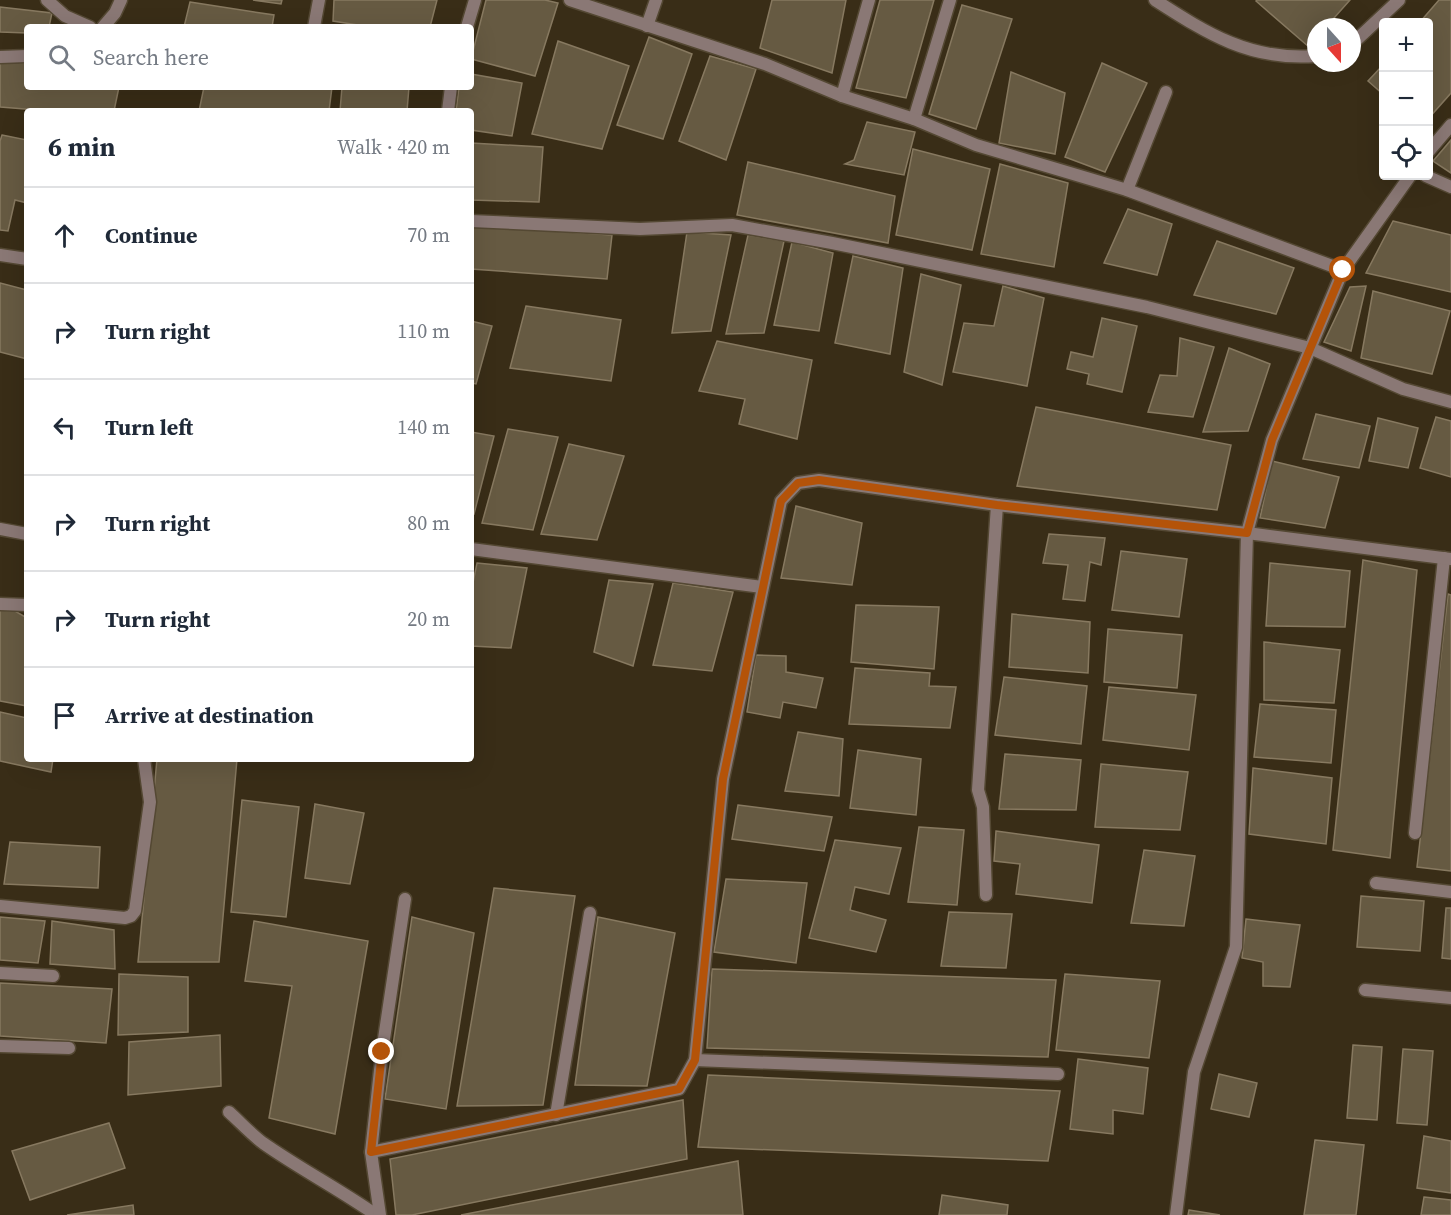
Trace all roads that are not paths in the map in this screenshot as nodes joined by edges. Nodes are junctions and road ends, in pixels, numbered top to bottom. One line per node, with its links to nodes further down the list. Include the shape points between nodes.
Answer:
1 (47, 0): 11 (street, via 64,16)
2 (121, 0): 12 (street)
3 (319, 0): 13 (street)
4 (475, 0): 14 (street)
5 (570, 0): 15 (street)
6 (656, 0): 15 (street)
7 (869, 0): 22 (street)
8 (950, 0): 24 (street)
9 (1155, 0): 18 (street, via 1205,32 1254,52)
10 (1399, 0): 16 (street)
11 (83, 24)
12 (106, 24)
13 (315, 24)
14 (468, 24)
15 (647, 26): 22 (street, via 765,64)
16 (1361, 36)
17 (24, 56): 19 (street)
18 (1307, 56)
19 (0, 57)
20 (451, 90): 23 (street)
21 (1166, 92): 30 (street)
22 (842, 96): 24 (street)
23 (448, 108)
24 (914, 119): 30 (street, via 976,146)
25 (1451, 124): 26 (street)
26 (1433, 146)
27 (1433, 179): 29 (street)
28 (1407, 180): 34 (street)
29 (1451, 188)
30 (1127, 190): 34 (street)
31 (474, 221): 35 (street, via 640,229 732,225 1147,307)
32 (0, 255): 33 (street)
33 (24, 259)
34 (1343, 270): 35 (street)
35 (1310, 348): 36 (street, via 1403,389); 40 (street, via 1272,440)
36 (1451, 402)
37 (997, 505): 40 (street); 43 (street, via 819,480 798,483 781,501); 50 (street, via 978,790 983,807)
38 (0, 529): 39 (street)
39 (24, 533)
40 (1247, 533): 42 (street); 66 (street, via 1236,947 1194,1072)
41 (474, 549): 43 (street)
42 (1447, 559): 47 (street)
43 (762, 587): 60 (street, via 723,779)
44 (0, 604): 45 (street)
45 (24, 605)
46 (144, 762): 52 (street, via 150,802 135,911 131,916)
47 (1415, 832)
48 (1376, 884): 49 (street)
49 (1451, 892)
50 (986, 895)
51 (405, 899): 64 (street)
52 (0, 906)
53 (590, 913): 63 (street)
54 (0, 973): 55 (street)
55 (53, 976)
56 (1365, 990): 57 (street)
57 (1451, 998)
58 (0, 1046): 59 (street)
59 (69, 1048)
60 (695, 1060): 61 (street); 63 (street, via 679,1089)
61 (1058, 1074)
62 (228, 1112): 65 (street, via 261,1141)
63 (556, 1115): 64 (street)
64 (371, 1152): 65 (street)
65 (378, 1215)
66 (1176, 1215)

